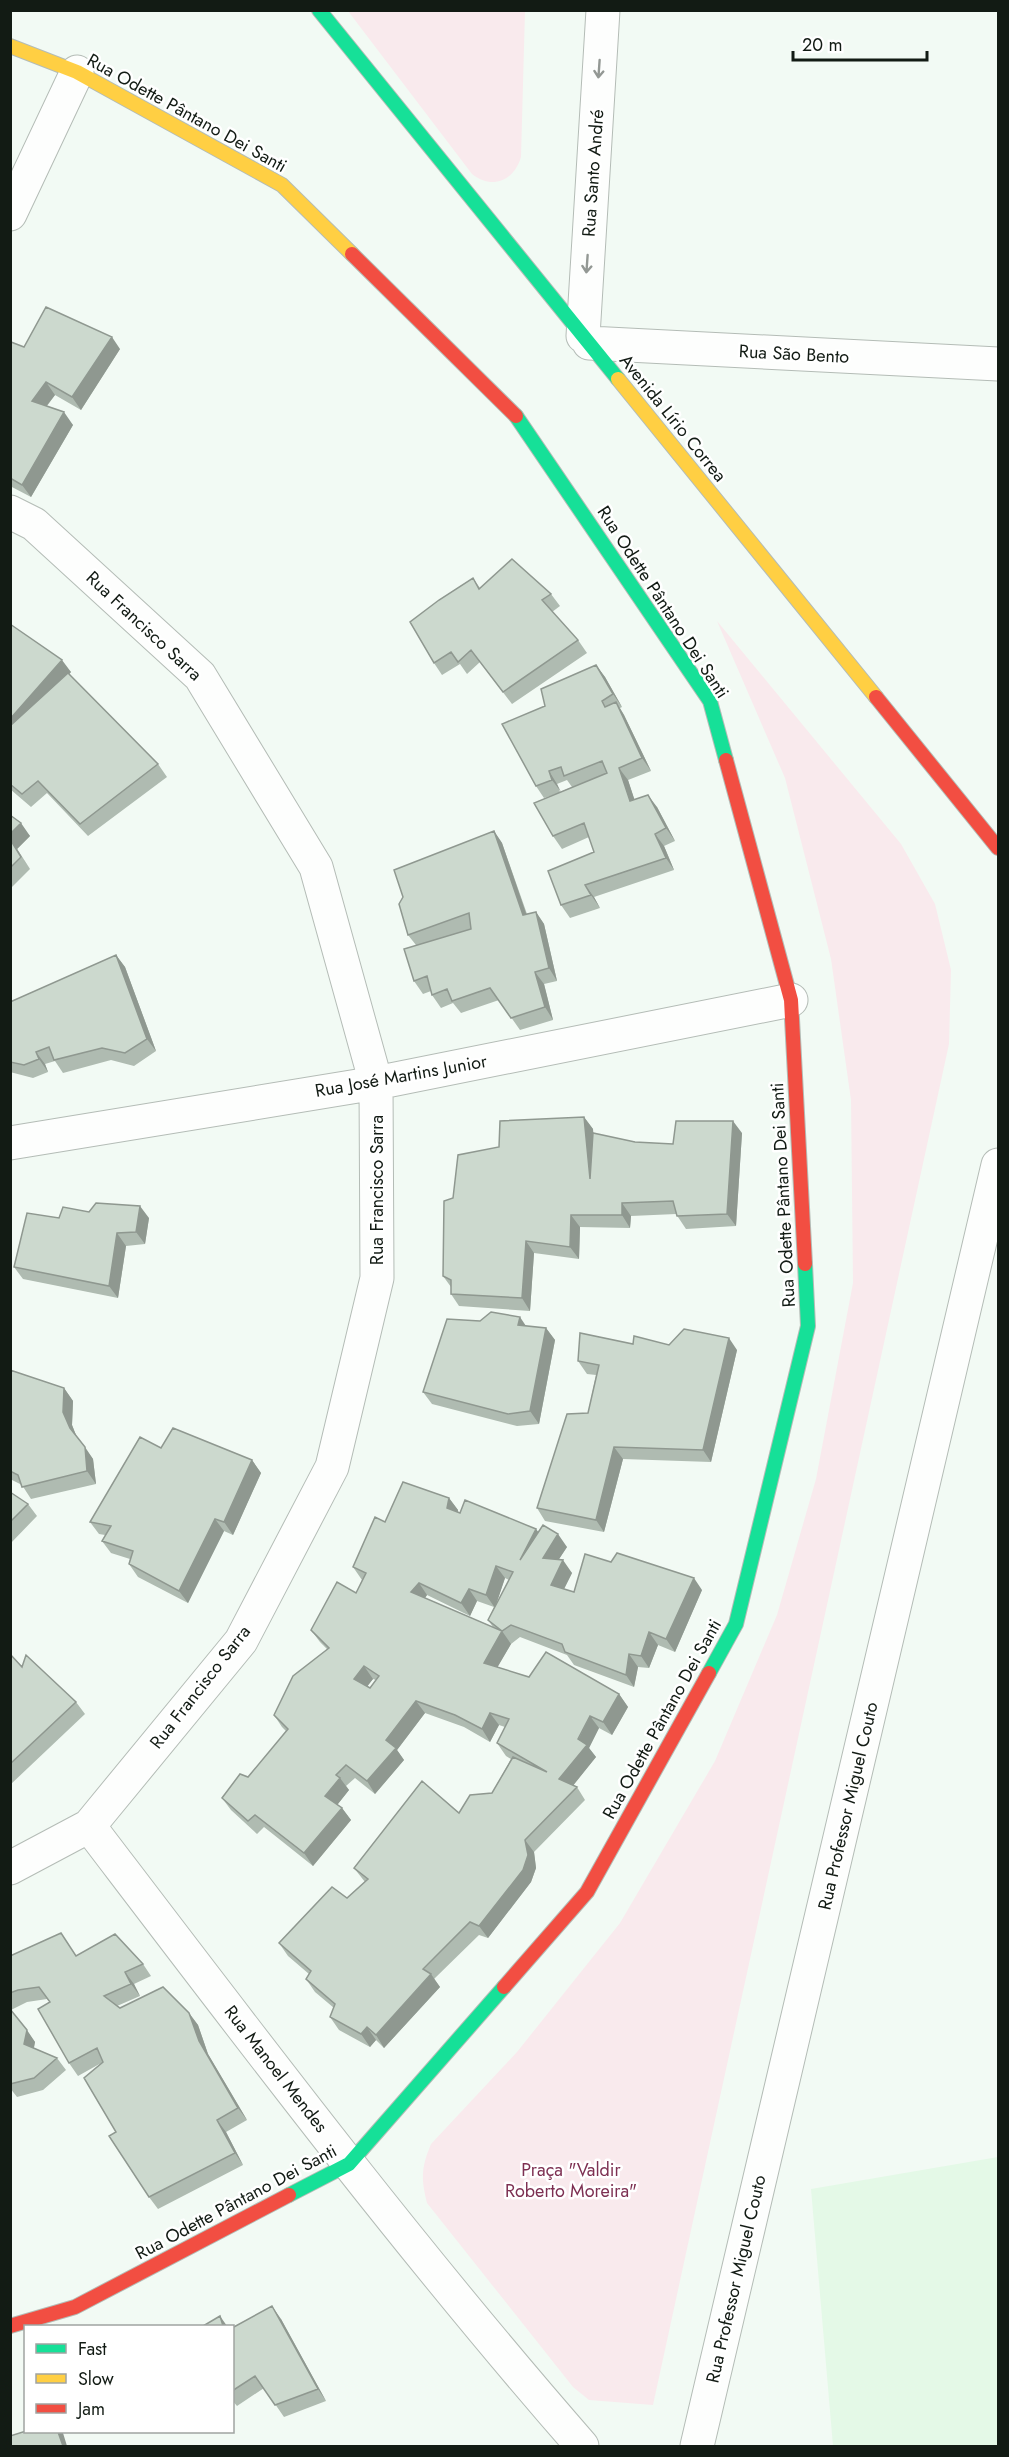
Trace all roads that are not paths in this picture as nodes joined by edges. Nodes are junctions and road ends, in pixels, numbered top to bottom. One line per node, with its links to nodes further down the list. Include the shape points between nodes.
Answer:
1 (319, 10): 6 (street, Avenida Lírio Correa)
2 (603, 10): 6 (street, Rua Santo André, one-way to 6)
3 (10, 46): 4 (street, Rua Odette Pântano Dei Santi)
4 (77, 72): 5 (street); 10 (street, Rua Odette Pântano Dei Santi, via 282,185 522,422 710,701)
5 (10, 214)
6 (586, 340): 7 (street, Rua São Bento); 9 (street, Avenida Lírio Correa)
7 (999, 364)
8 (10, 512): 11 (street, Rua Francisco Sarra, via 34,524 200,676 316,867)
9 (999, 848)
10 (791, 1000): 11 (street, Rua José Martins Junior); 16 (street, Rua Odette Pântano Dei Santi, via 808,1326 736,1624 587,1892)
11 (376, 1083): 12 (street, Rua José Martins Junior); 14 (street, Rua Francisco Sarra, via 377,1278 332,1467 241,1641)
12 (10, 1143)
13 (999, 1165): 19 (street, Rua Professor Miguel Couto)
14 (89, 1826): 15 (street, Rua Francisco Sarra); 16 (street, Rua Manoel Mendes)
15 (10, 1868)
16 (349, 2164): 17 (street, Rua Odette Pântano Dei Santi, via 75,2307); 18 (street, Rua Manoel Mendes, via 486,2336)
17 (10, 2326)
18 (582, 2446)
19 (697, 2446)

